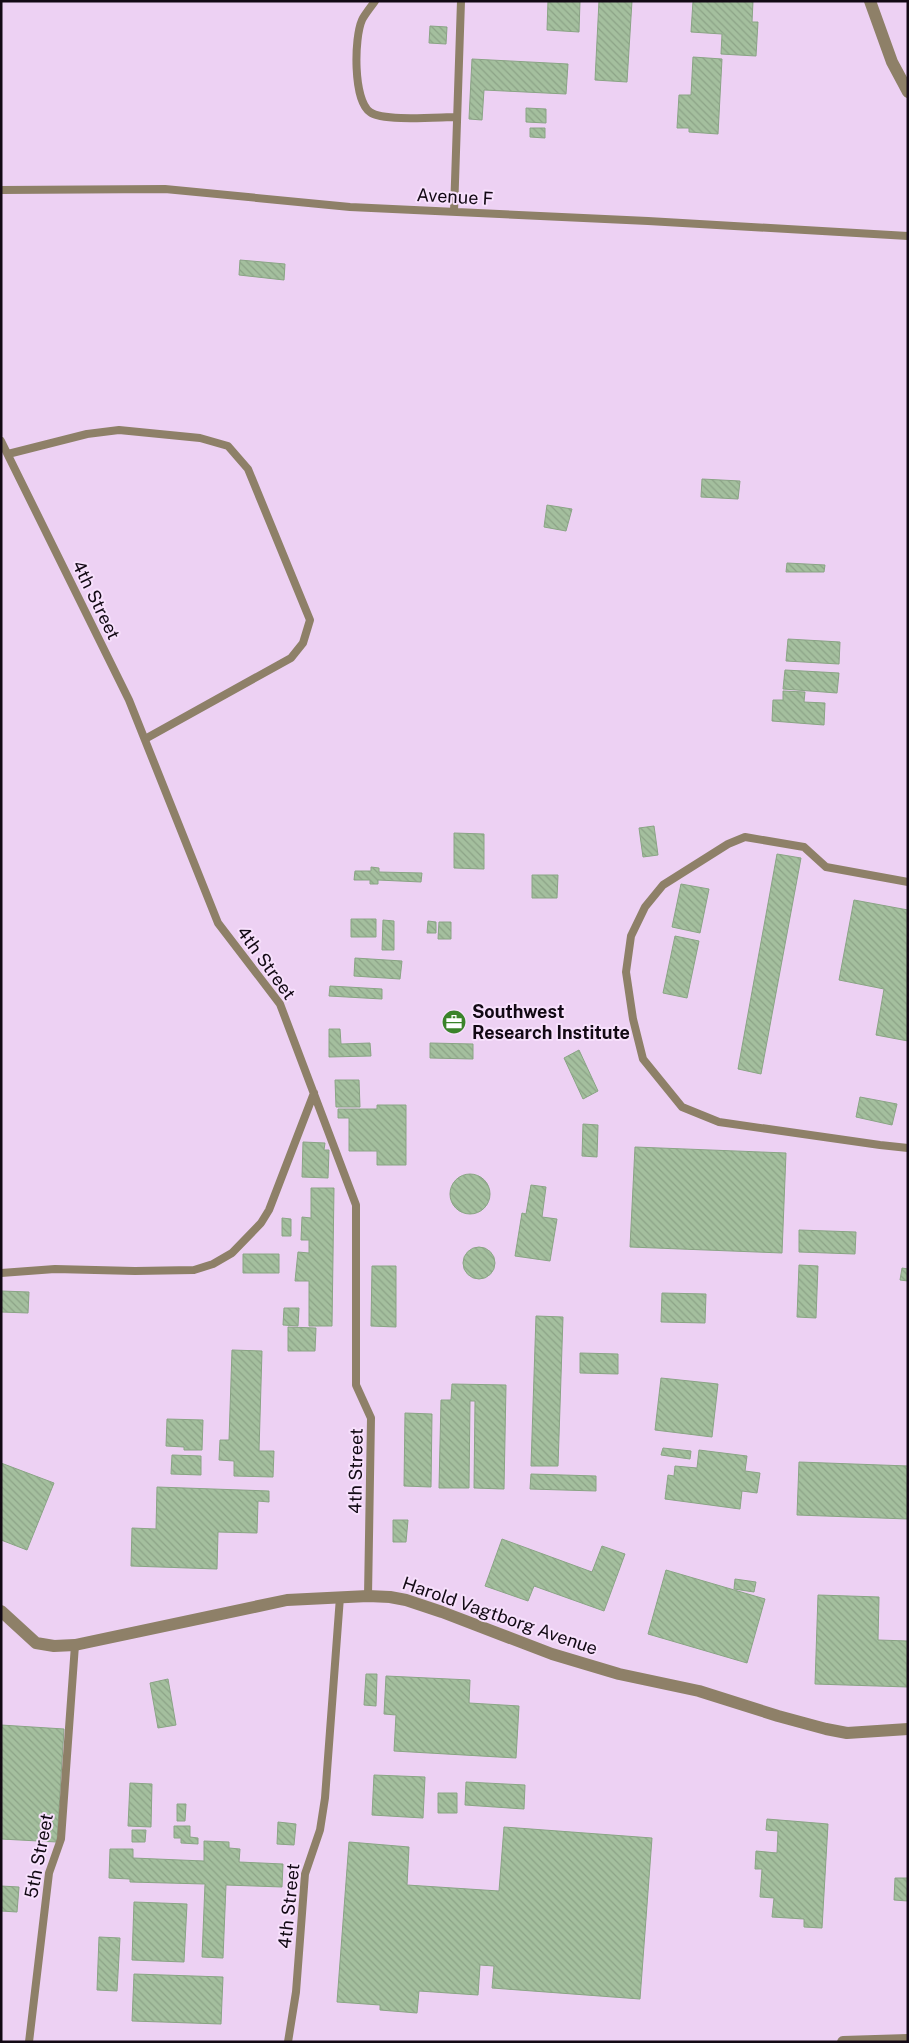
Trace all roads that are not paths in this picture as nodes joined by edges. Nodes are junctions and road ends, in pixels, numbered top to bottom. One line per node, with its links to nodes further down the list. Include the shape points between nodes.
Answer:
1 (375, 1): 5 (lane, via 362,20 357,43 357,73 363,104 370,113 386,117)
2 (460, 1): 5 (lane)
3 (870, 1): 4 (street, via 892,62)
4 (908, 92)
5 (457, 117): 7 (lane)
6 (1, 190): 7 (lane, Avenue F, via 165,189 350,207)
7 (454, 212): 8 (lane, Avenue F)
8 (908, 236)
9 (1, 441): 10 (lane, 4th Street)
10 (8, 454): 11 (lane, 4th Street, via 129,700); 11 (lane, via 87,434 119,430 200,438 228,446 248,469 310,620 303,643 291,658)
11 (144, 740): 13 (lane, 4th Street, via 218,923 280,1004)
12 (908, 882): 14 (lane, via 826,867 804,847 745,837 728,844 663,886 644,907 632,936 626,972 643,1059 682,1107 719,1122)
13 (314, 1093): 15 (lane, via 269,1210 232,1253 220,1260 194,1270 55,1269); 17 (lane, 4th Street, via 356,1205 356,1385 372,1418)
14 (908, 1148)
15 (1, 1273)
16 (340, 1596): 17 (street, Harold Vagtborg Avenue); 19 (street, Harold Vagtborg Avenue, via 287,1600); 23 (lane, 4th Street, via 325,1798 320,1830 305,1874 296,1992)
17 (368, 1596): 20 (street, Harold Vagtborg Avenue, via 406,1600 610,1672 699,1690 826,1729 847,1733)
18 (1, 1611): 19 (street, Harold Vagtborg Avenue, via 36,1643)
19 (75, 1645): 22 (lane, 5th Street, via 61,1840 49,1873)
20 (908, 1729)
21 (908, 2040): 24 (street)
22 (29, 2042)
23 (288, 2042)
24 (844, 2042)

